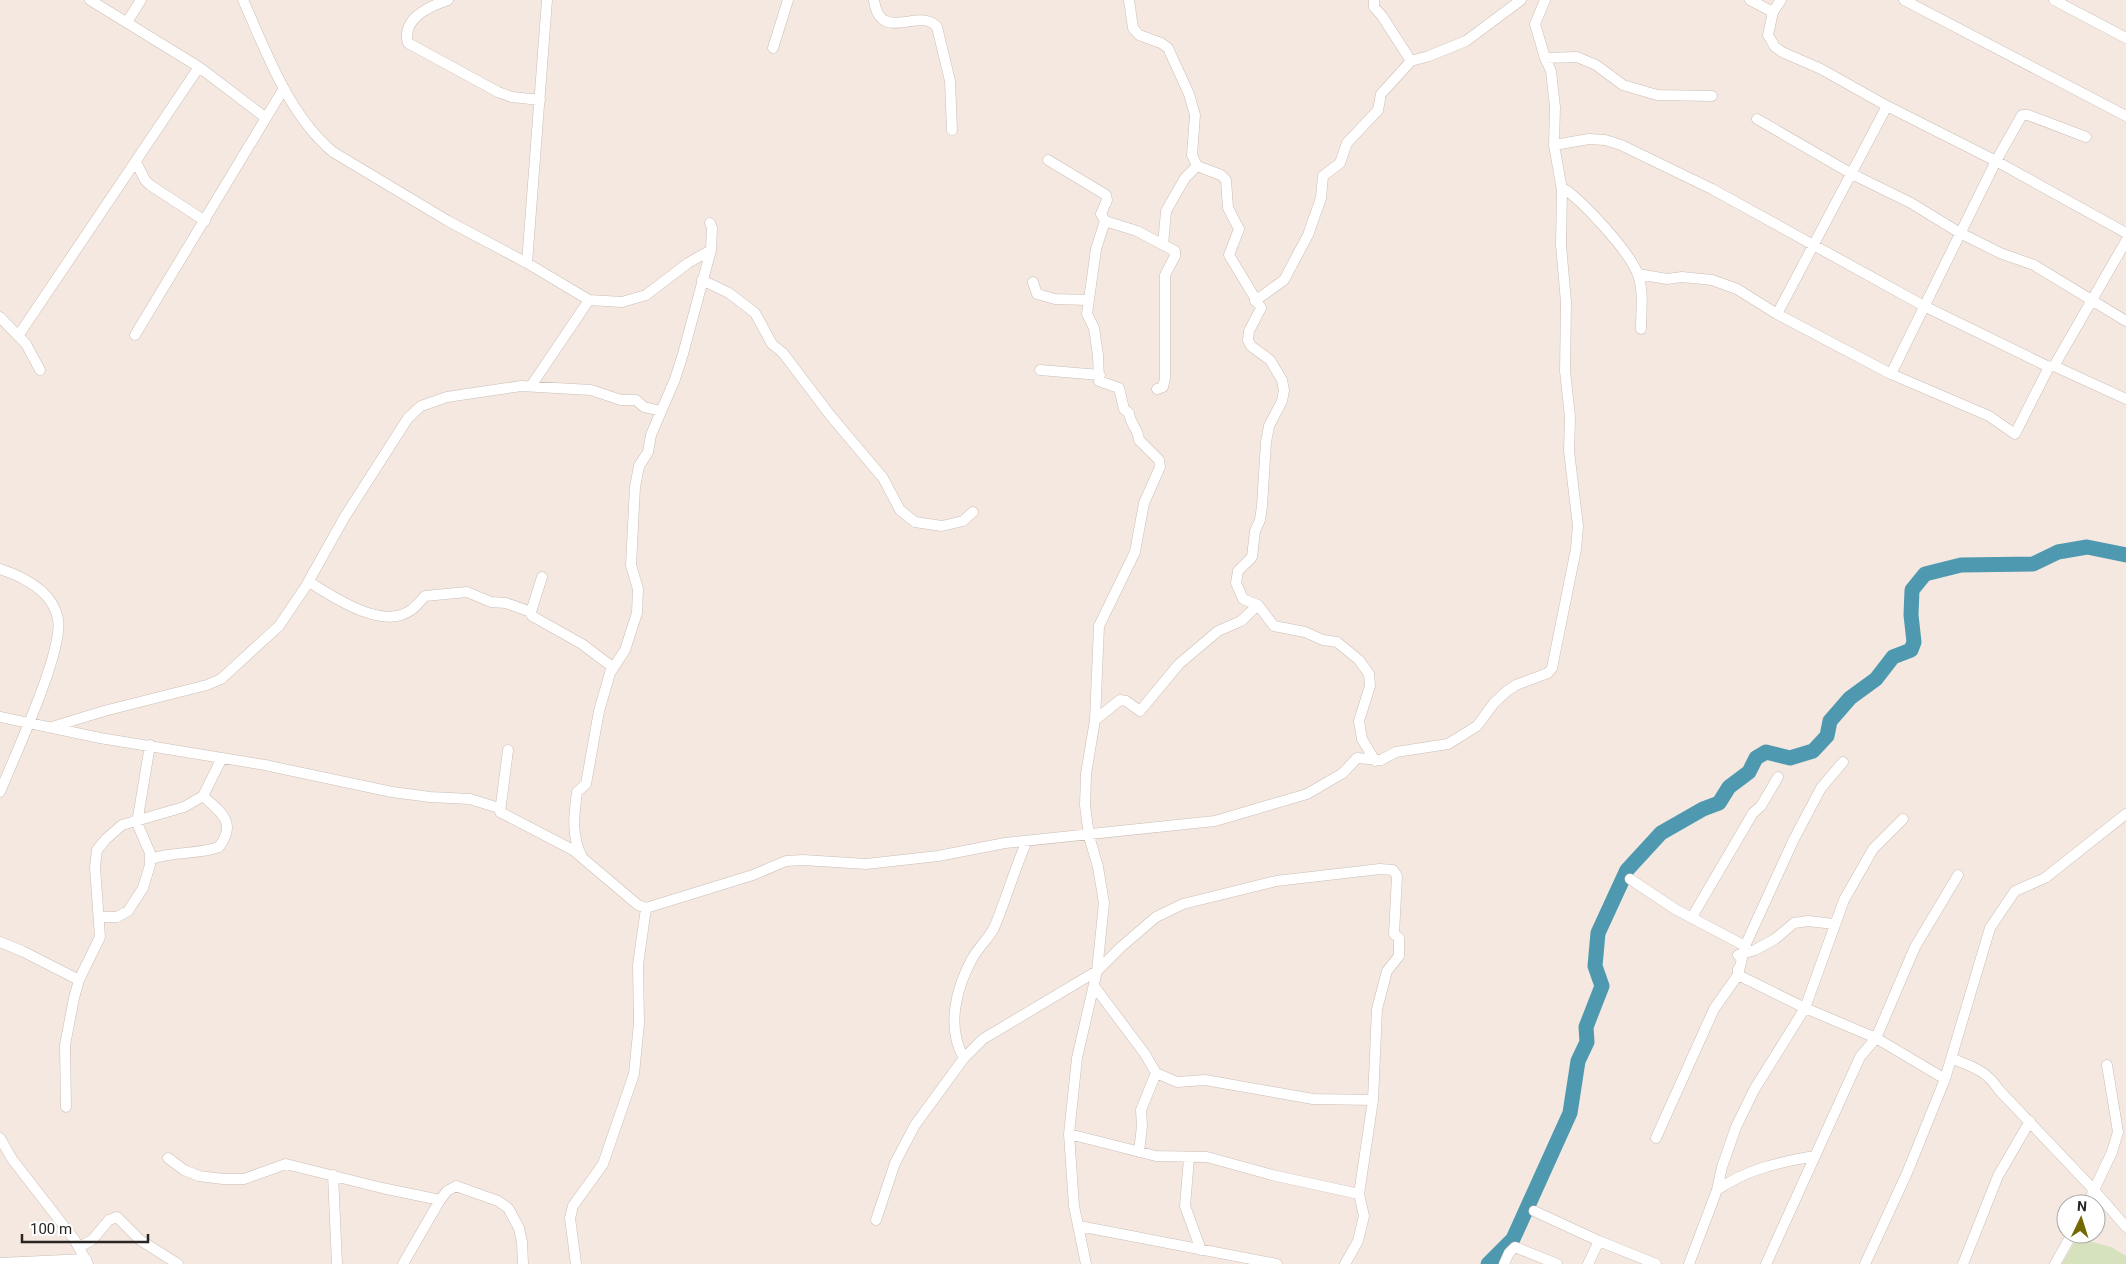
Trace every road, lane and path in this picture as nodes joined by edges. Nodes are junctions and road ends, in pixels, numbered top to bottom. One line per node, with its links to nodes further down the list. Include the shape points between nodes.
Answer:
1 (90, 0): 17 (street)
2 (141, 0): 17 (street)
3 (243, 0): 23 (street)
4 (448, 0): 25 (street, via 417,16 407,32 408,43 498,92)
5 (547, 0): 25 (street)
6 (788, 0): 19 (street)
7 (874, 0): 30 (street, via 880,17 886,21 898,24 925,21 937,27 950,80)
8 (1129, 0): 36 (street, via 1133,28 1139,35 1168,48 1189,94 1195,115 1192,155)
9 (1374, 0): 21 (street, via 1374,7)
10 (1521, 0): 21 (street, via 1466,41)
11 (1545, 0): 20 (street, via 1535,24)
12 (1750, 0): 16 (street)
13 (1781, 0): 16 (street)
14 (1904, 0): 27 (street)
15 (2054, 0): 18 (street)
16 (1773, 12): 26 (street, via 1768,35 1776,47)
17 (127, 22): 22 (street)
18 (2126, 38)
19 (772, 48)
20 (1545, 58): 24 (street, via 1577,57 1596,65 1623,85 1657,95); 32 (street, via 1551,71 1555,107)
21 (1411, 61): 55 (street, via 1381,94 1378,110 1347,143 1340,163 1323,176 1321,198 1308,235 1284,280)
22 (198, 68): 28 (street); 35 (street)
23 (284, 88): 28 (street); 48 (street, via 304,121 333,152 448,221)
24 (1712, 96)
25 (540, 100): 48 (street)
26 (1887, 106): 34 (street); 37 (street)
27 (2126, 116)
28 (266, 118): 39 (street)
29 (1757, 119): 37 (street)
30 (952, 130)
31 (2086, 137): 34 (street, via 2024,115)
32 (1554, 144): 38 (street); 46 (street, via 1589,139 1621,145 1712,189)
33 (1048, 160): 40 (street, via 1106,195 1101,214)
34 (1996, 160): 42 (street); 43 (street)
35 (136, 162): 39 (street, via 145,180); 62 (street)
36 (1197, 166): 45 (street, via 1185,178 1166,211); 55 (street, via 1221,175 1228,184 1228,208 1239,229 1229,255)
37 (1852, 174): 43 (street, via 1903,199); 46 (street)
38 (1562, 190): 49 (street, via 1590,211); 86 (street, via 1565,371 1570,417 1569,452 1578,526 1552,668 1548,673 1507,691 1477,726 1448,744 1396,752)
39 (205, 221): 61 (street)
40 (1105, 221): 45 (street, via 1137,231); 53 (street, via 1096,249)
41 (710, 223): 47 (street)
42 (2126, 233)
43 (1960, 234): 54 (street, via 2034,265); 56 (street)
44 (2126, 240): 54 (street)
45 (1163, 244): 69 (street, via 1176,253 1165,276 1165,378 1163,387)
46 (1813, 245): 56 (street); 57 (street)
47 (711, 250): 50 (street); 52 (street, via 646,295 622,302)
48 (527, 263): 52 (street)
49 (1638, 274): 57 (street, via 1667,279 1712,280 1737,289); 60 (street, via 1642,296)
50 (702, 280): 71 (street, via 678,371); 72 (street, via 729,292 755,313 772,344 784,353 883,478 900,510 915,522 942,526 963,521)
51 (1033, 282): 53 (street, via 1037,294 1044,297)
52 (589, 300): 68 (street)
53 (1088, 300): 67 (street, via 1087,314 1094,328)
54 (2091, 300): 59 (street); 63 (street)
55 (1255, 301): 76 (street, via 1261,308 1248,331 1248,340 1270,360 1284,390 1269,426 1262,506 1252,557 1238,571 1236,583 1243,599)
56 (1924, 306): 63 (street); 66 (street)
57 (1777, 314): 66 (street)
58 (0, 317): 62 (street)
59 (2126, 321)
60 (1641, 329)
61 (135, 335)
62 (18, 336): 64 (street)
63 (2051, 366): 66 (street, via 2015,434 1988,416); 70 (street)
64 (40, 370)
65 (1040, 370): 67 (street)
66 (1891, 374)
67 (1100, 375): 80 (street, via 1100,382 1119,388 1124,409 1129,412 1139,440 1159,460 1160,467 1144,504 1135,552 1099,626)
68 (532, 386): 71 (street, via 591,390 620,400 636,400 644,407); 75 (street, via 446,397 414,411 344,518)
69 (1158, 389)
70 (2126, 399)
71 (662, 410): 78 (street, via 650,435 648,452 639,466 635,487 631,564 638,589 637,613 625,650)
72 (972, 512)
73 (0, 569): 81 (street, via 39,588 58,620 51,663)
74 (542, 577): 77 (street)
75 (308, 582): 77 (street, via 354,608 393,617 411,611 425,596 468,592 491,602 506,603); 82 (street, via 279,626 221,679)
76 (1258, 605): 80 (street, via 1241,621 1218,631 1178,664 1140,711 1120,700); 86 (street, via 1274,626 1337,642 1370,674 1370,686 1359,721 1362,739)
77 (531, 612): 78 (street, via 532,616 582,644 611,666)
78 (610, 673): 98 (street, via 599,711 586,784 577,792 575,804 575,839)
79 (0, 717): 81 (street)
80 (1095, 720): 95 (street, via 1086,774 1085,806)
81 (27, 724): 82 (street); 89 (street)
82 (52, 728): 83 (street)
83 (150, 745): 85 (street); 93 (street)
84 (508, 750): 91 (street)
85 (222, 758): 90 (street); 91 (street, via 392,792 470,799)
86 (1375, 761): 95 (street, via 1357,758 1336,778 1307,794 1215,821)
87 (1843, 762): 106 (street, via 1821,788)
88 (1778, 777): 103 (street)
89 (0, 792)
90 (204, 796): 93 (street, via 184,807); 97 (street, via 222,813 227,825 228,834 219,847)
91 (500, 808): 98 (street, via 502,814 572,850)
92 (2126, 814): 114 (street, via 2045,878 2015,891 1990,928)
93 (137, 819): 97 (street); 102 (street, via 118,828 96,850)
94 (1903, 819): 104 (street, via 1873,849)
95 (1089, 836): 96 (street); 107 (street, via 1104,903)
96 (1027, 841): 101 (street, via 866,864 786,861 753,875); 113 (street, via 994,928 972,959 960,987 954,1029 955,1040)
97 (151, 859): 102 (street, via 143,888 128,911 117,917)
98 (586, 864): 101 (street)
99 (1958, 875): 112 (street, via 1915,947)
100 (1630, 879): 103 (street)
101 (646, 908): 148 (street, via 638,965 639,1023 634,1074 603,1164 573,1206 570,1218)
102 (100, 917): 109 (street, via 100,937)
103 (1692, 917): 106 (street)
104 (1834, 924): 108 (street, via 1794,923 1775,939 1737,955); 111 (street)
105 (0, 942): 109 (street)
106 (1744, 946): 108 (street)
107 (1097, 971): 110 (street); 113 (street, via 983,1039); 118 (street, via 1156,917 1183,904 1276,882 1392,870 1397,876 1394,934 1399,938 1399,956 1387,971 1377,1009)
108 (1738, 975): 111 (street); 123 (street, via 1714,1010)
109 (79, 980): 119 (street, via 65,1045)
110 (1094, 986): 116 (street); 121 (street, via 1078,1050)
111 (1805, 1008): 112 (street); 129 (street, via 1754,1090 1736,1127)
112 (1876, 1038): 117 (street); 125 (street, via 1860,1057)
113 (964, 1058): 135 (street, via 915,1125 895,1163)
114 (1952, 1060): 117 (street); 120 (street, via 1981,1069)
115 (2107, 1065): 130 (street, via 2118,1132)
116 (1156, 1073): 118 (street, via 1177,1082 1205,1080 1312,1099); 124 (street, via 1140,1110)
117 (1945, 1079): 158 (street)
118 (1373, 1100): 131 (street)
119 (66, 1107)
120 (2030, 1121): 130 (street); 159 (street, via 1998,1176)
121 (1069, 1134): 124 (street); 136 (street, via 1074,1206)
122 (0, 1138): 140 (street, via 12,1159)
123 (1656, 1138)
124 (1139, 1152): 127 (street)
125 (1815, 1156): 129 (street, via 1782,1161 1750,1172); 157 (street)
126 (168, 1158): 128 (street, via 191,1173 223,1179 251,1177 286,1164)
127 (1189, 1158): 131 (street, via 1207,1157); 141 (street, via 1184,1206)
128 (333, 1175): 133 (street); 145 (street)
129 (1717, 1190): 156 (street)
130 (2094, 1190): 132 (street); 137 (street)
131 (1359, 1194): 151 (street, via 1364,1216 1358,1241)
132 (2092, 1194)
133 (440, 1200): 146 (street); 147 (street, via 456,1186 503,1204 518,1228)
134 (1534, 1211): 138 (street)
135 (876, 1220)
136 (1079, 1226): 141 (street); 149 (street)
137 (2126, 1227)
138 (1599, 1241): 154 (street); 155 (street)
139 (2066, 1244): 160 (street)
140 (79, 1247): 142 (street); 144 (street, via 92,1240 109,1220 117,1217 140,1240)
141 (1201, 1250): 150 (street)
142 (87, 1261): 143 (street)
143 (0, 1263)
144 (178, 1264)
145 (337, 1264)
146 (403, 1264)
147 (523, 1264)
148 (576, 1264)
149 (1086, 1264)
150 (1277, 1264)
151 (1345, 1264)
152 (1504, 1264): 153 (street, via 1515,1247)
153 (1557, 1264)
154 (1588, 1264)
155 (1656, 1264)
156 (1689, 1264)
157 (1766, 1264)
158 (1865, 1264)
159 (1963, 1264)
160 (2055, 1264)

